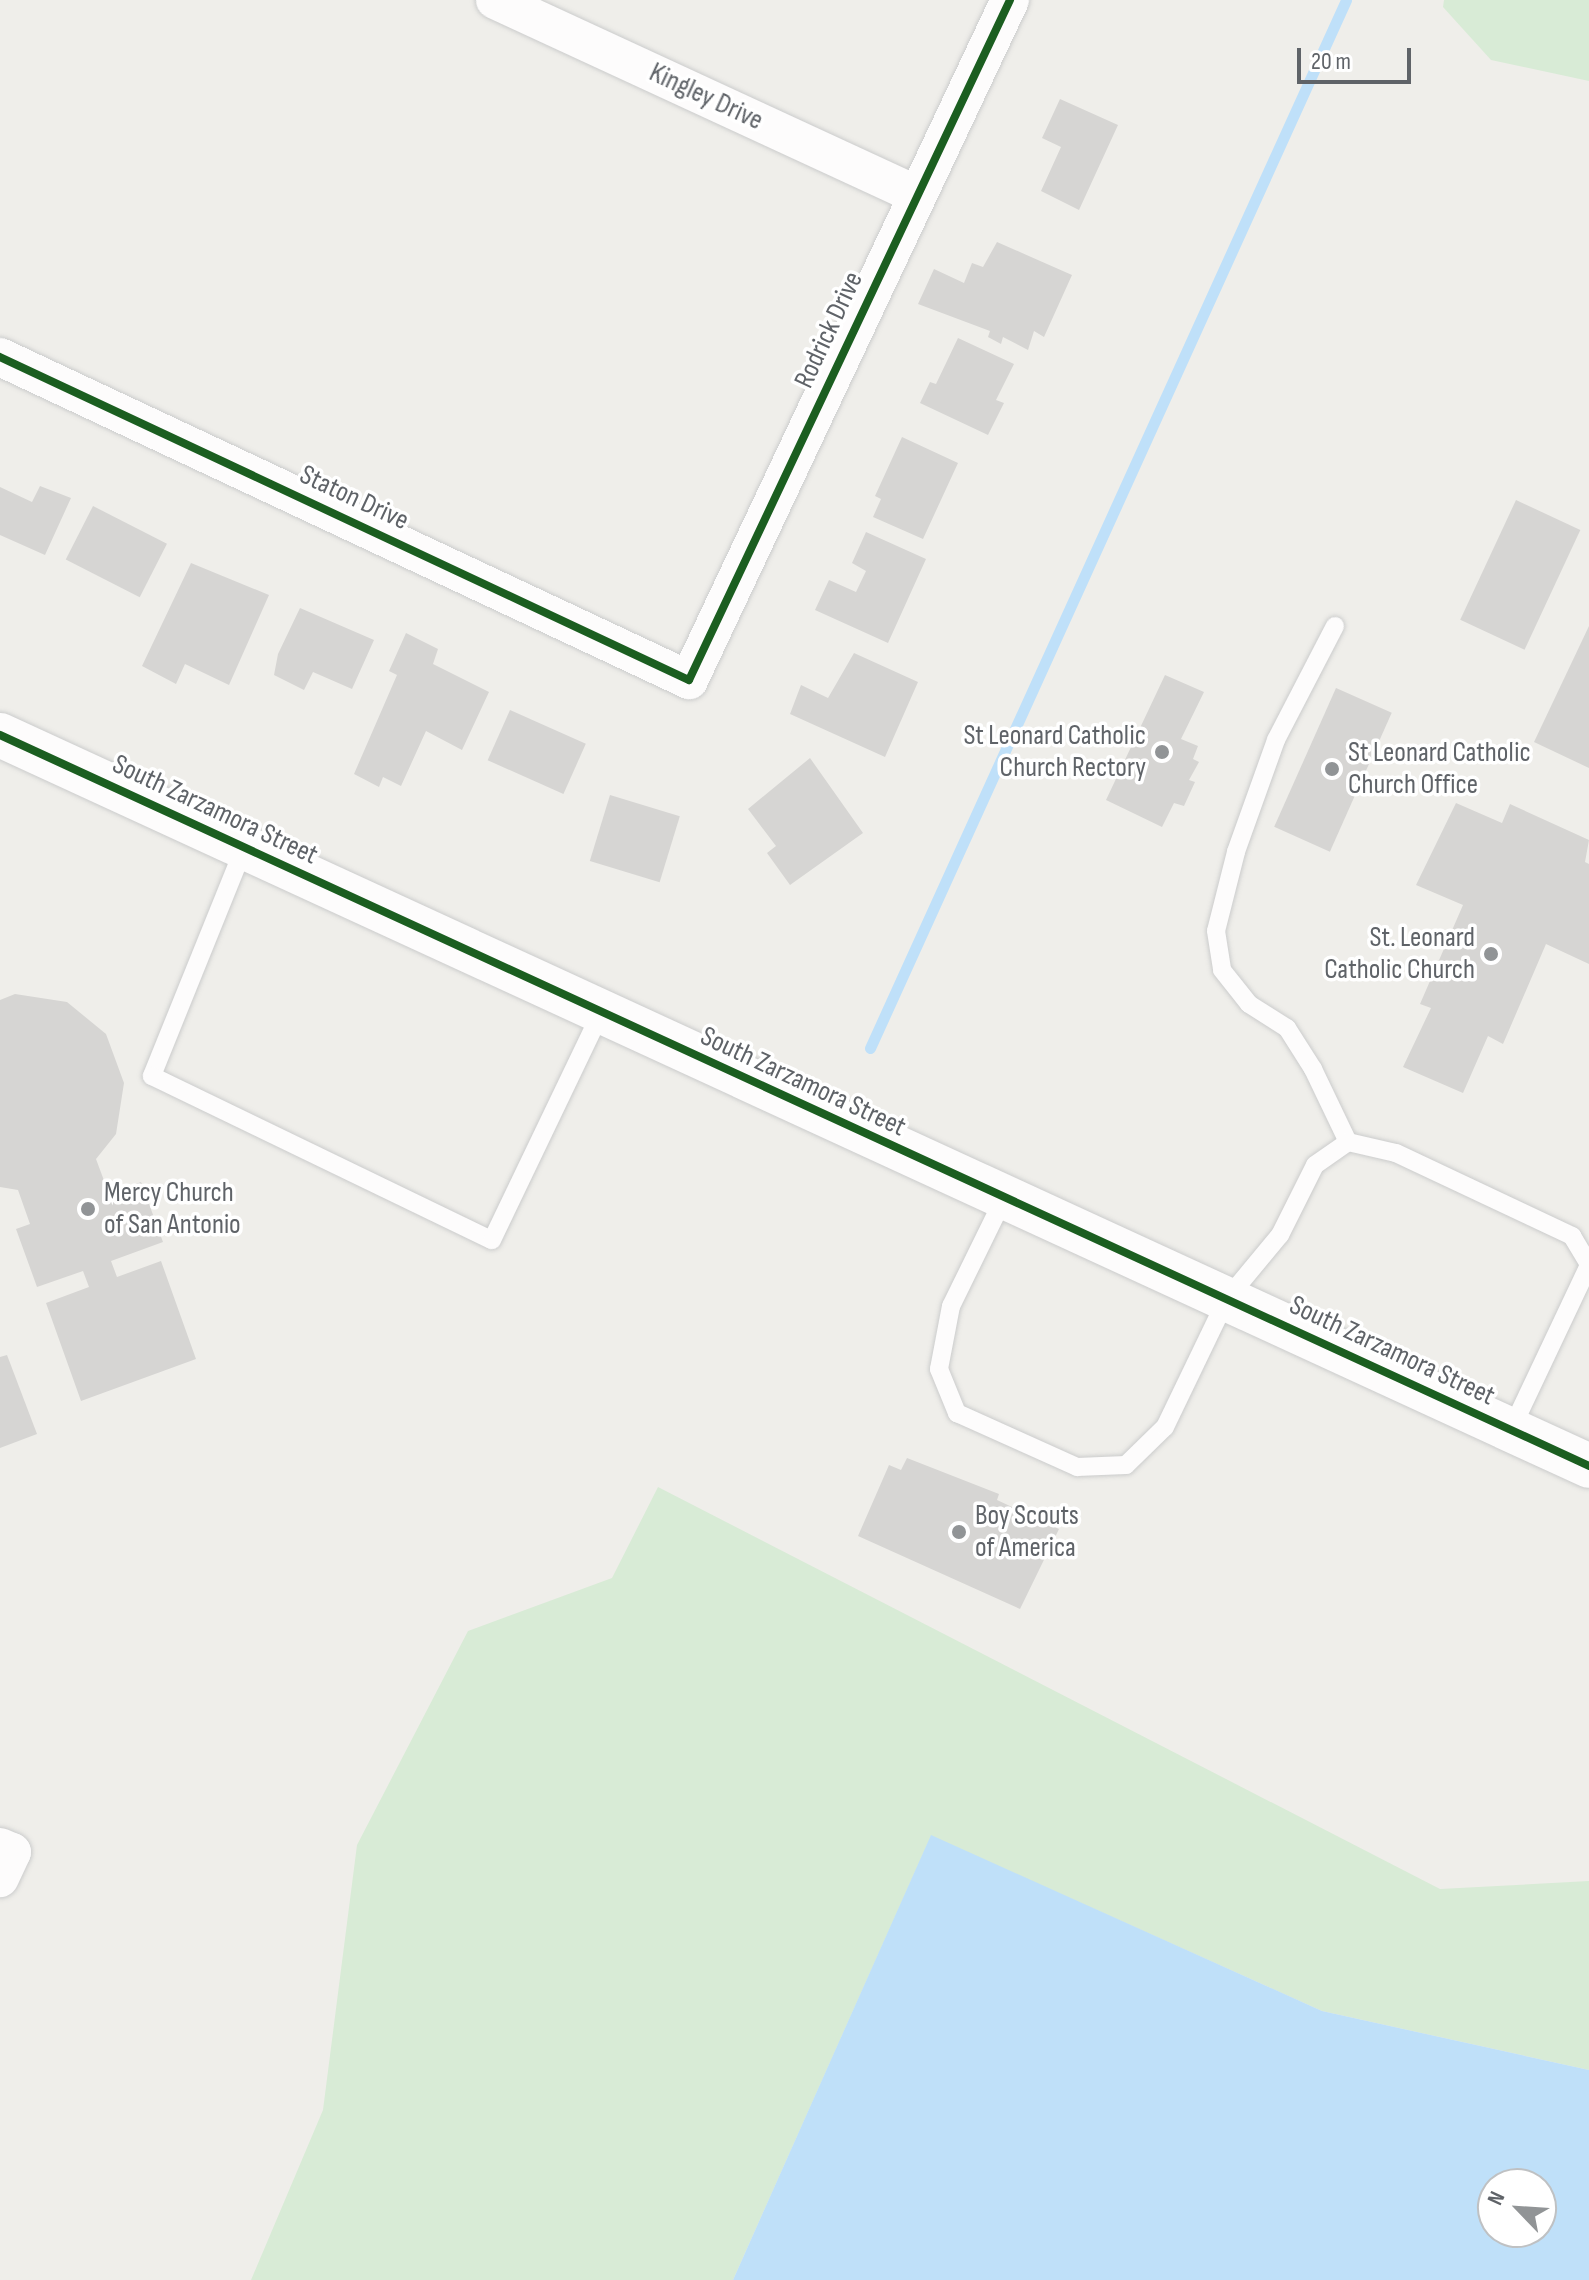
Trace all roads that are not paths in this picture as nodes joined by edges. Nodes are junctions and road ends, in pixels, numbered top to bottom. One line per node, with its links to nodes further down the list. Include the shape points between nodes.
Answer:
1 (495, 0): 3 (street, Kingley Drive)
2 (1010, 0): 3 (street, Rodrick Drive)
3 (917, 195): 6 (street, Rodrick Drive)
4 (0, 357): 6 (street, Staton Drive)
5 (1335, 626): 10 (lane, via 1276,740 1236,852 1216,931 1222,970 1249,1004 1287,1028)
6 (689, 680)
7 (0, 735): 8 (main road, South Zarzamora Street)
8 (244, 848): 9 (main road, South Zarzamora Street); 9 (lane, via 152,1076 492,1240)
9 (601, 1013): 11 (main road, South Zarzamora Street)
10 (1348, 1142): 12 (lane, via 1396,1153 1572,1236); 13 (lane, via 1315,1165 1280,1235)
11 (1004, 1198): 13 (main road, South Zarzamora Street); 13 (lane, via 951,1306 939,1369 957,1413 1077,1467 1126,1465 1165,1427)
12 (1589, 1265): 14 (lane)
13 (1226, 1300): 14 (main road, South Zarzamora Street)
14 (1511, 1430): 15 (main road, South Zarzamora Street)
15 (1589, 1466)

